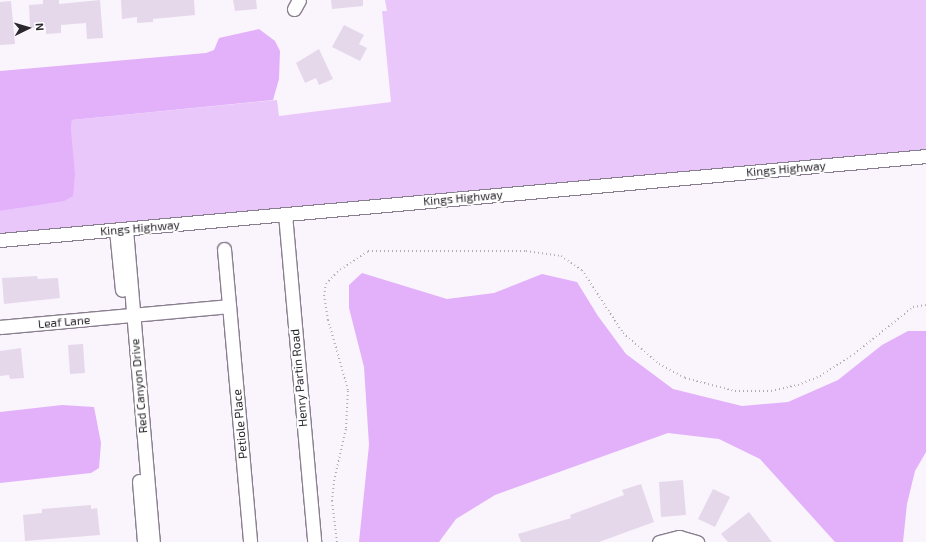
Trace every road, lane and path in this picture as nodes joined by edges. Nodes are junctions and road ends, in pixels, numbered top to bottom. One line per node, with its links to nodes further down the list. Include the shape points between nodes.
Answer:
1 (926, 156): 2 (street, Kings Highway)
2 (285, 214): 3 (street, Kings Highway); 13 (street, Henry Partin Road)
3 (121, 230): 4 (street, Kings Highway); 8 (street, Red Canyon Drive)
4 (0, 240)
5 (224, 249): 7 (street, Petiole Place)
6 (926, 305): 14 (path, via 913,306 854,354 820,376 798,385 771,391 735,391 685,378 654,360 622,333 582,270 561,256 526,251 368,251 337,272 326,284 324,296 328,320 348,390 346,428 337,462 332,501)
7 (229, 306): 8 (street); 12 (street, Petiole Place)
8 (129, 316): 9 (street, Leaf Lane); 10 (street, Red Canyon Drive); 11 (street, Red Canyon Drive)
9 (0, 327)
10 (144, 542)
11 (153, 542)
12 (250, 542)
13 (314, 542)
14 (337, 542)
15 (659, 542): 16 (street, via 679,537)
16 (697, 542)

